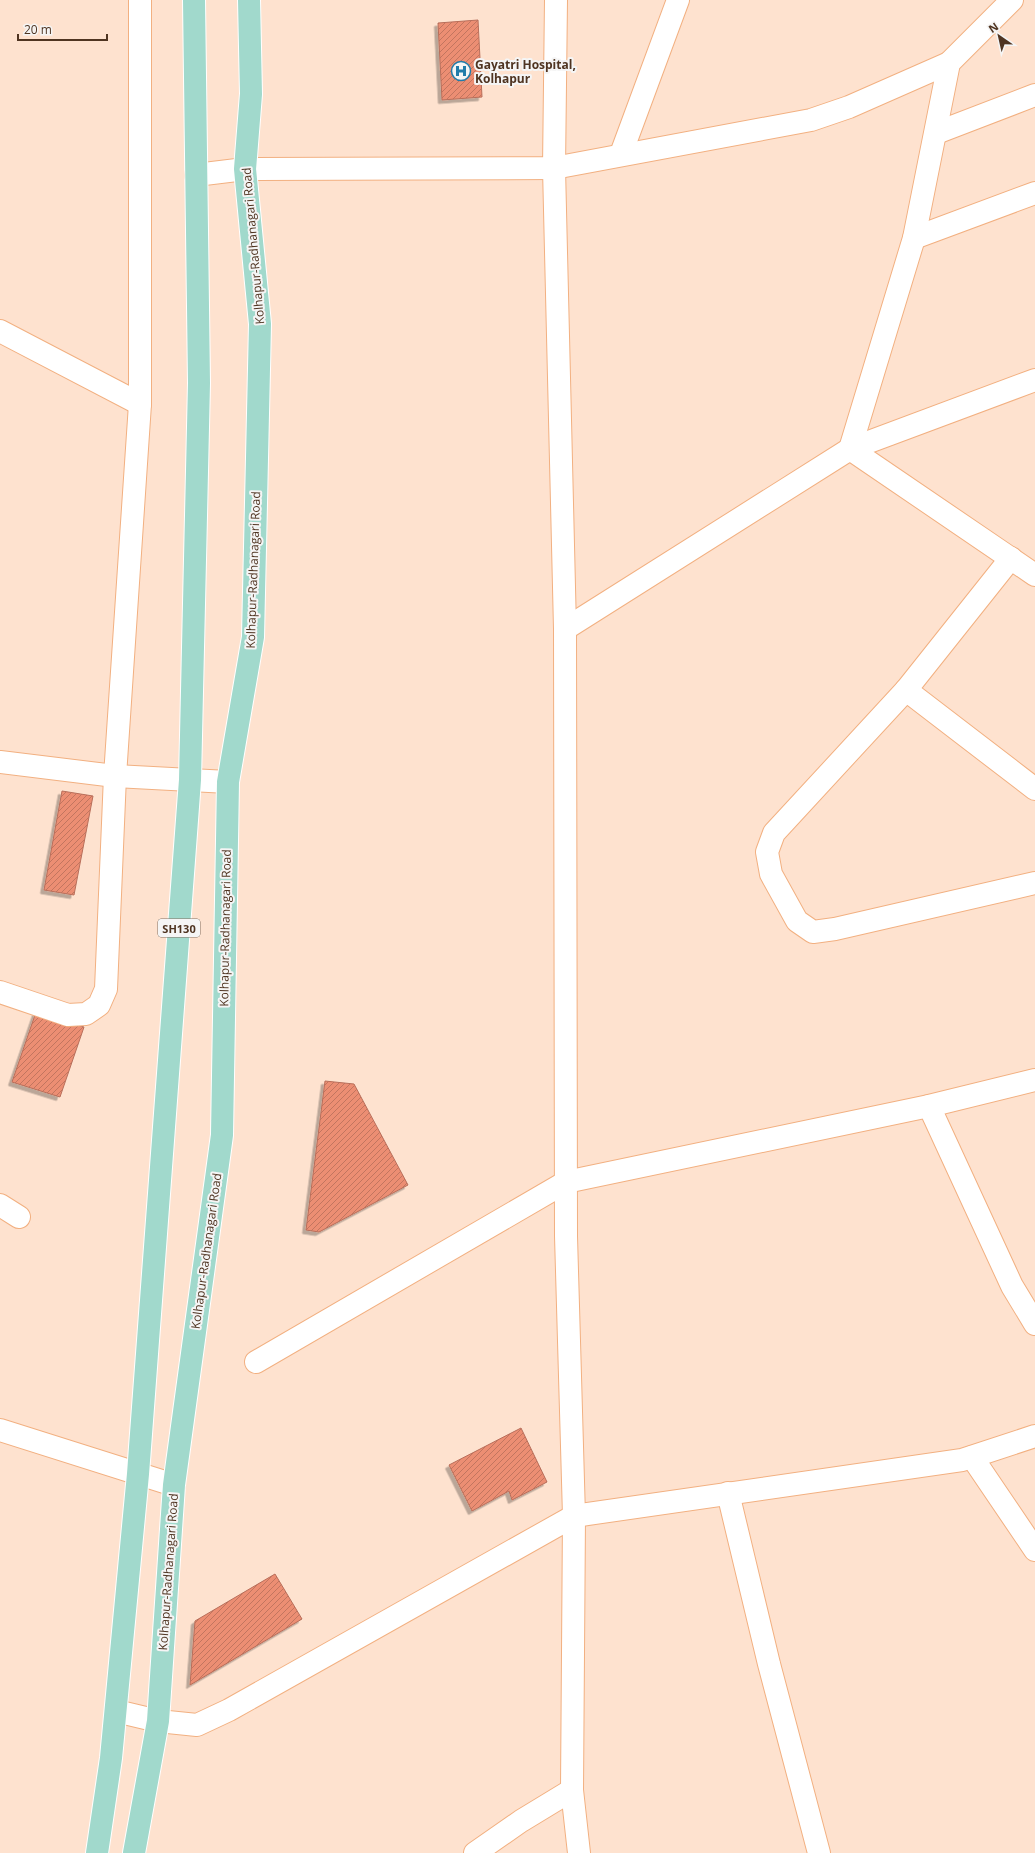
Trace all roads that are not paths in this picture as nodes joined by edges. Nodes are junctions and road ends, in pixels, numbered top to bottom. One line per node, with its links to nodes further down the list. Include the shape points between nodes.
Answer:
1 (140, 0): 18 (street)
2 (194, 0): 13 (main road, SH130)
3 (249, 0): 12 (main road, Kolhapur-Radhanagari Road, via 251,94)
4 (556, 0): 11 (street)
5 (678, 0): 10 (street)
6 (1012, 0): 7 (street)
7 (949, 63): 9 (street); 10 (street, via 850,107 811,120)
8 (1035, 95): 9 (street)
9 (936, 133): 15 (street)
10 (621, 154): 11 (street)
11 (554, 168): 12 (street); 22 (street)
12 (245, 169): 13 (street); 27 (main road, Kolhapur-Radhanagari Road, via 260,324 252,637)
13 (196, 176): 26 (main road, SH130, via 199,383)
14 (1035, 193): 15 (street)
15 (914, 238): 19 (street)
16 (0, 331): 18 (street)
17 (1035, 380): 19 (street)
18 (140, 404): 25 (street)
19 (850, 449): 20 (street); 22 (street)
20 (1011, 558): 21 (street); 23 (street)
21 (1035, 575)
22 (565, 629): 33 (street)
23 (906, 690): 28 (street); 29 (street, via 774,833 767,852 771,874 796,920 813,932 835,929)
24 (0, 762): 25 (street)
25 (115, 776): 26 (street); 30 (street, via 106,989 98,1005 86,1014 68,1015)
26 (190, 780): 27 (street); 41 (main road, SH130)
27 (228, 782): 42 (main road, Kolhapur-Radhanagari Road, via 222,1135)
28 (1035, 789)
29 (1035, 883)
30 (0, 992)
31 (1035, 1080): 32 (street)
32 (929, 1106): 33 (street); 36 (street, via 1012,1286)
33 (566, 1182): 37 (street); 44 (street)
34 (0, 1205): 35 (street)
35 (19, 1217)
36 (1035, 1324)
37 (256, 1362)
38 (0, 1430): 41 (street)
39 (1035, 1436): 40 (street)
40 (972, 1457): 43 (street); 45 (street)
41 (138, 1474): 42 (street); 46 (main road, SH130)
42 (174, 1485): 47 (main road, Kolhapur-Radhanagari Road)
43 (728, 1494): 44 (street); 53 (street, via 769,1664)
44 (574, 1516): 47 (street, via 229,1710 197,1725); 48 (street)
45 (1035, 1550)
46 (116, 1711): 47 (street); 50 (main road, SH130)
47 (158, 1721): 51 (main road, Kolhapur-Radhanagari Road)
48 (572, 1790): 49 (street); 52 (street)
49 (579, 1852)
50 (97, 1853)
51 (134, 1853)
52 (475, 1853)
53 (819, 1853)

